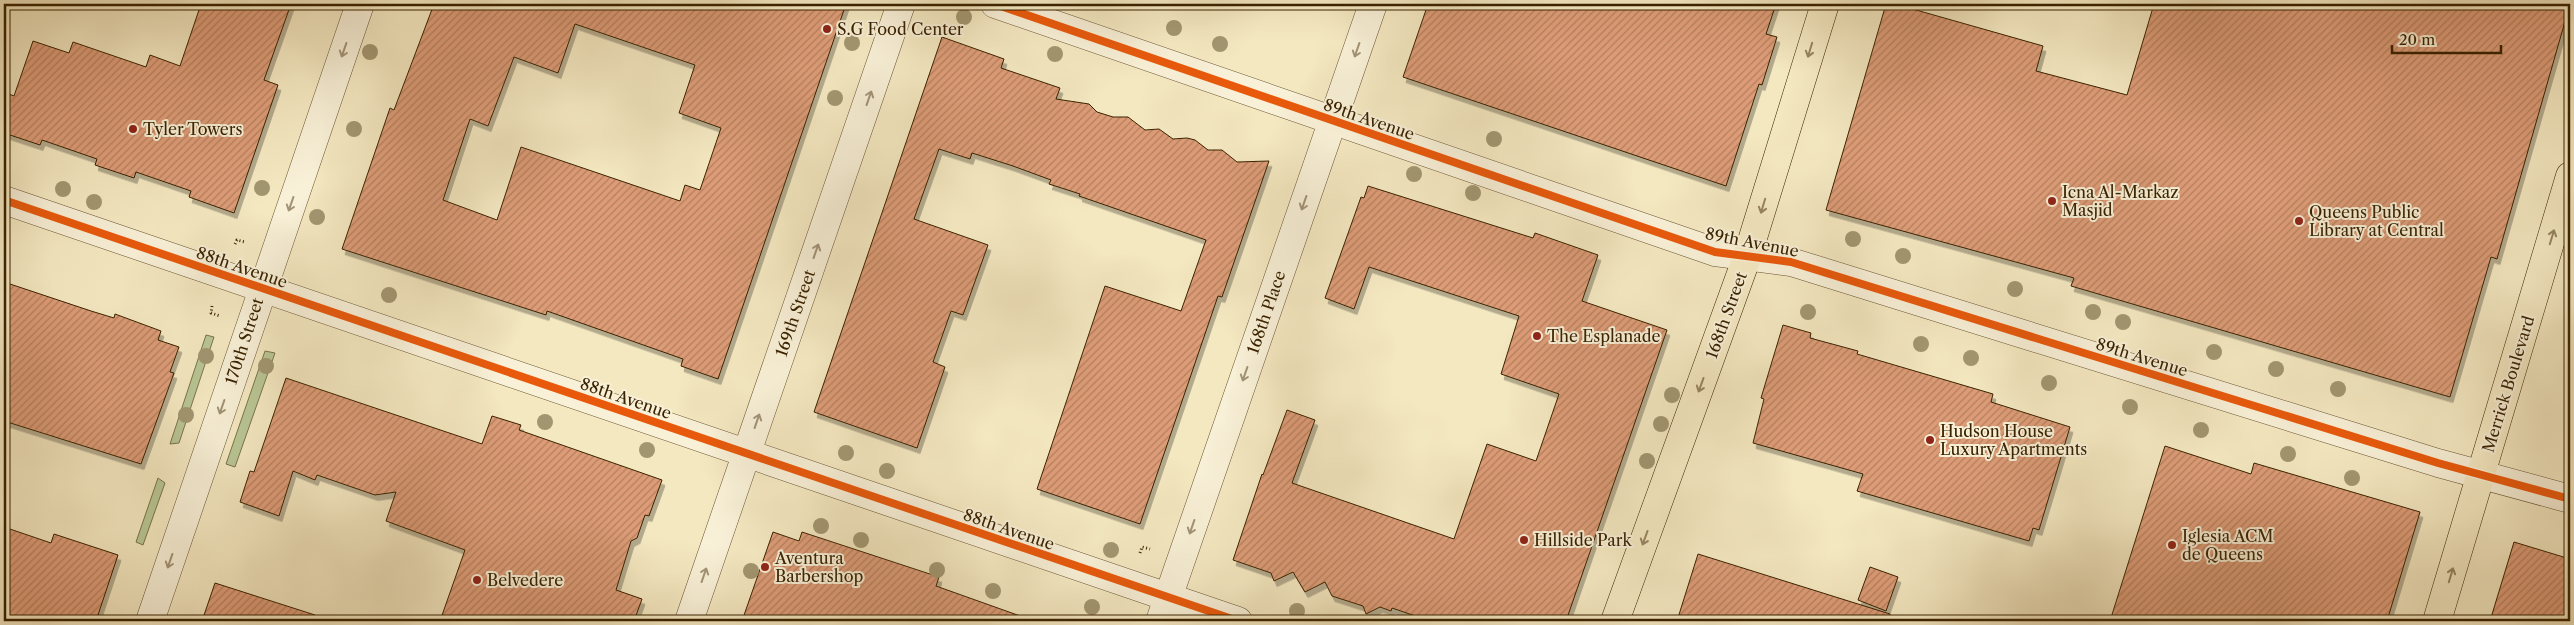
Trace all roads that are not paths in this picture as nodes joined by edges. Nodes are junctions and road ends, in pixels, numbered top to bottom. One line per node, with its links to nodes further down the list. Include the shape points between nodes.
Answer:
1 (360, 4): 10 (street, 170th Street, one-way to 10)
2 (901, 4): 11 (street, 169th Street, one-way to 2)
3 (995, 4): 6 (street, 89th Avenue)
4 (1373, 4): 6 (street, 168th Place, one-way to 6)
5 (1825, 4): 9 (main road, 168th Street, one-way to 9)
6 (1333, 120): 9 (street, 89th Avenue, via 1714,252); 14 (street, 168th Place, one-way to 14)
7 (2570, 176): 12 (main road, Merrick Boulevard, one-way to 7)
8 (4, 200): 10 (street, 88th Avenue)
9 (1747, 257): 12 (street, 89th Avenue, via 1791,262); 18 (main road, 168th Street, one-way to 18)
10 (262, 288): 11 (street, 88th Avenue); 15 (street, 170th Street, one-way to 15)
11 (746, 454): 14 (street, 88th Avenue); 16 (street, 169th Street, one-way to 11)
12 (2481, 474): 13 (street, 89th Avenue); 19 (main road, Merrick Boulevard, one-way to 12)
13 (2570, 499)
14 (1164, 609): 17 (street, 88th Avenue)
15 (150, 621)
16 (689, 621)
17 (1238, 621)
18 (1615, 621)
19 (2437, 621)

